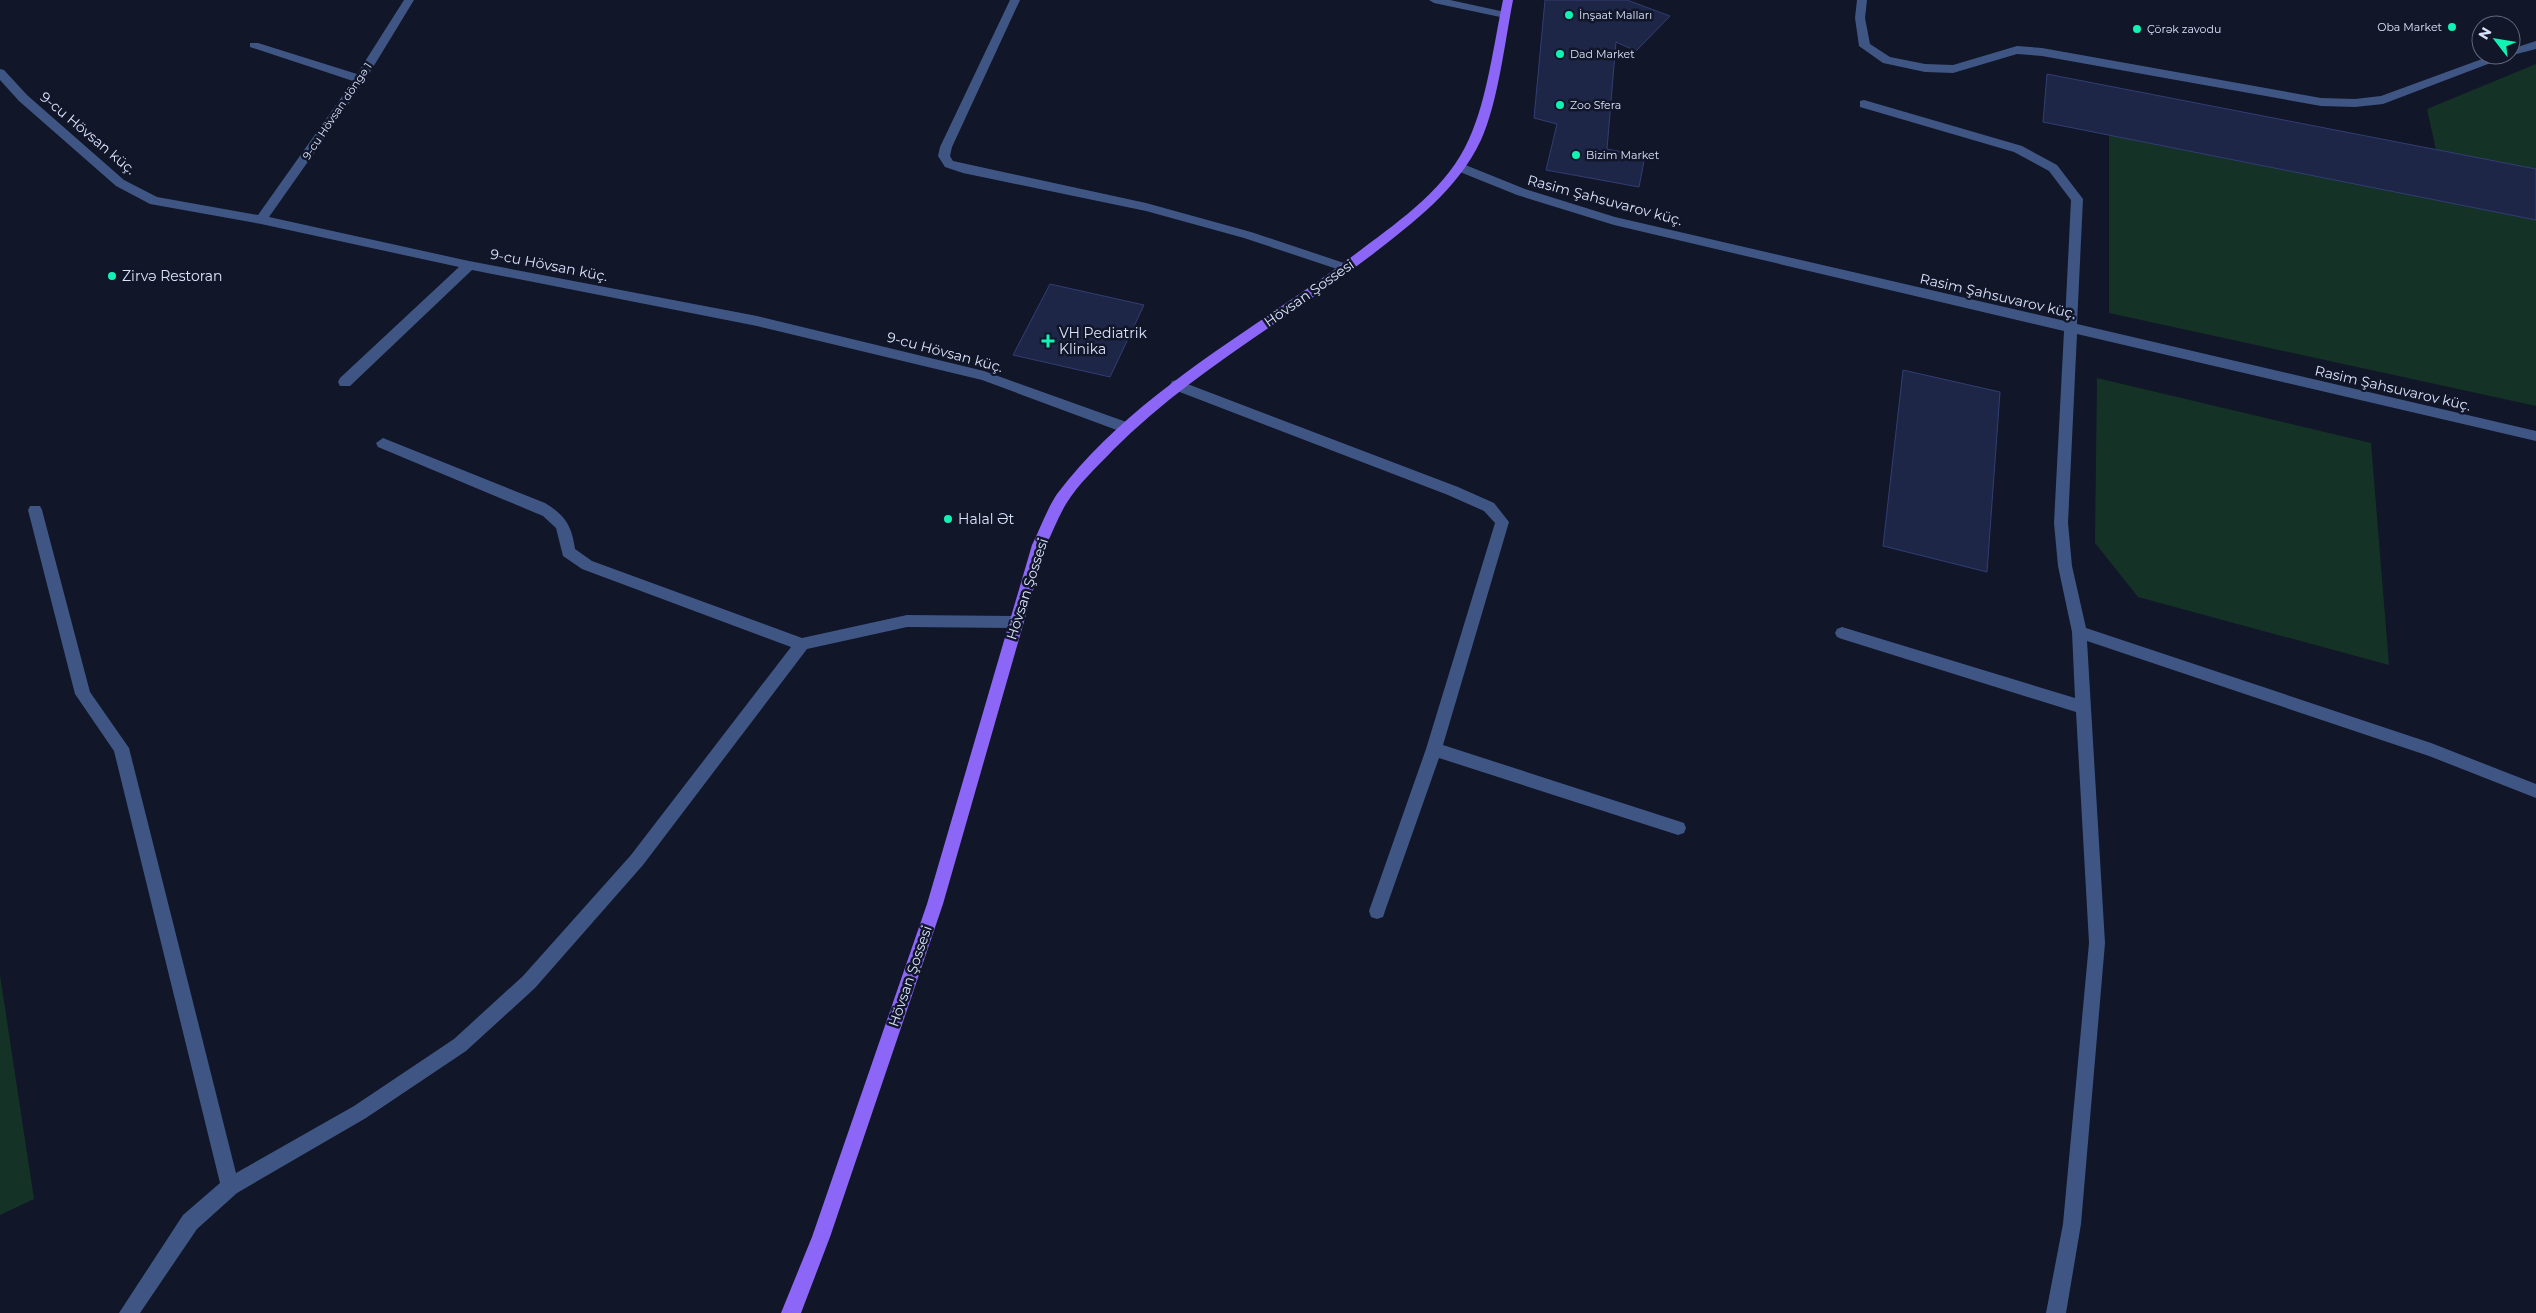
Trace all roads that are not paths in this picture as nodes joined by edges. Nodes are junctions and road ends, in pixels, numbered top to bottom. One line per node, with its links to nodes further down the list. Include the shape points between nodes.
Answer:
1 (410, 0): 12 (street, 9-cu Hövsan döngə 1)
2 (1015, 0): 17 (street, via 946,147 944,156 949,164 1146,207 1247,235)
3 (1434, 0): 6 (street)
4 (1508, 0): 6 (main road, Hövsan Şossesi)
5 (1862, 0): 10 (street, via 1860,18 1865,46 1887,60 1925,68 1953,69 2017,50 2042,52 2321,102 2354,103 2383,100)
6 (1505, 16): 14 (main road, Hövsan Şossesi, via 1484,115 1475,140)
7 (2536, 44): 9 (street)
8 (254, 45): 12 (street)
9 (2521, 49)
10 (2477, 65)
11 (0, 73): 15 (street, 9-cu Hövsan küç., via 23,98 120,183 154,201)
12 (360, 79): 15 (street, 9-cu Hövsan döngə 1)
13 (1864, 104): 18 (street, via 2018,148 2053,168 2077,199)
14 (1459, 166): 17 (main road, Hövsan Şossesi, via 1438,194); 18 (street, Rasim Şahsuvarov küç., via 1521,192 1614,221)
15 (261, 220): 16 (street, 9-cu Hövsan küç.)
16 (469, 265): 19 (street); 21 (street, 9-cu Hövsan küç., via 757,321 975,374)
17 (1346, 268): 20 (main road, Hövsan Şossesi)
18 (2071, 329): 22 (street, Rasim Şahsuvarov küç.); 27 (street, via 2061,523 2065,566)
19 (345, 382)
20 (1177, 384): 21 (main road, Hövsan Şossesi); 30 (street, via 1453,491 1489,507 1502,522)
21 (1127, 428): 25 (main road, Hövsan Şossesi, via 1061,500 1039,545)
22 (2536, 436)
23 (383, 443): 28 (street, via 540,507 559,518 566,534 568,552 587,565)
24 (35, 510): 34 (street, via 83,694 121,748)
25 (1015, 622): 28 (street, via 907,621); 36 (main road, Hövsan Şossesi, via 935,904 821,1237)
26 (1842, 632): 29 (street)
27 (2079, 632): 29 (street); 31 (street, via 2431,750)
28 (802, 644): 34 (street, via 638,860 529,982 460,1045 360,1112)
29 (2083, 708): 37 (street, via 2097,943 2072,1224)
30 (1434, 749): 32 (street); 33 (street)
31 (2536, 791)
32 (1678, 828)
33 (1377, 911)
34 (230, 1186): 35 (street, via 190,1222)
35 (129, 1313)
36 (791, 1313)
37 (2056, 1313)

